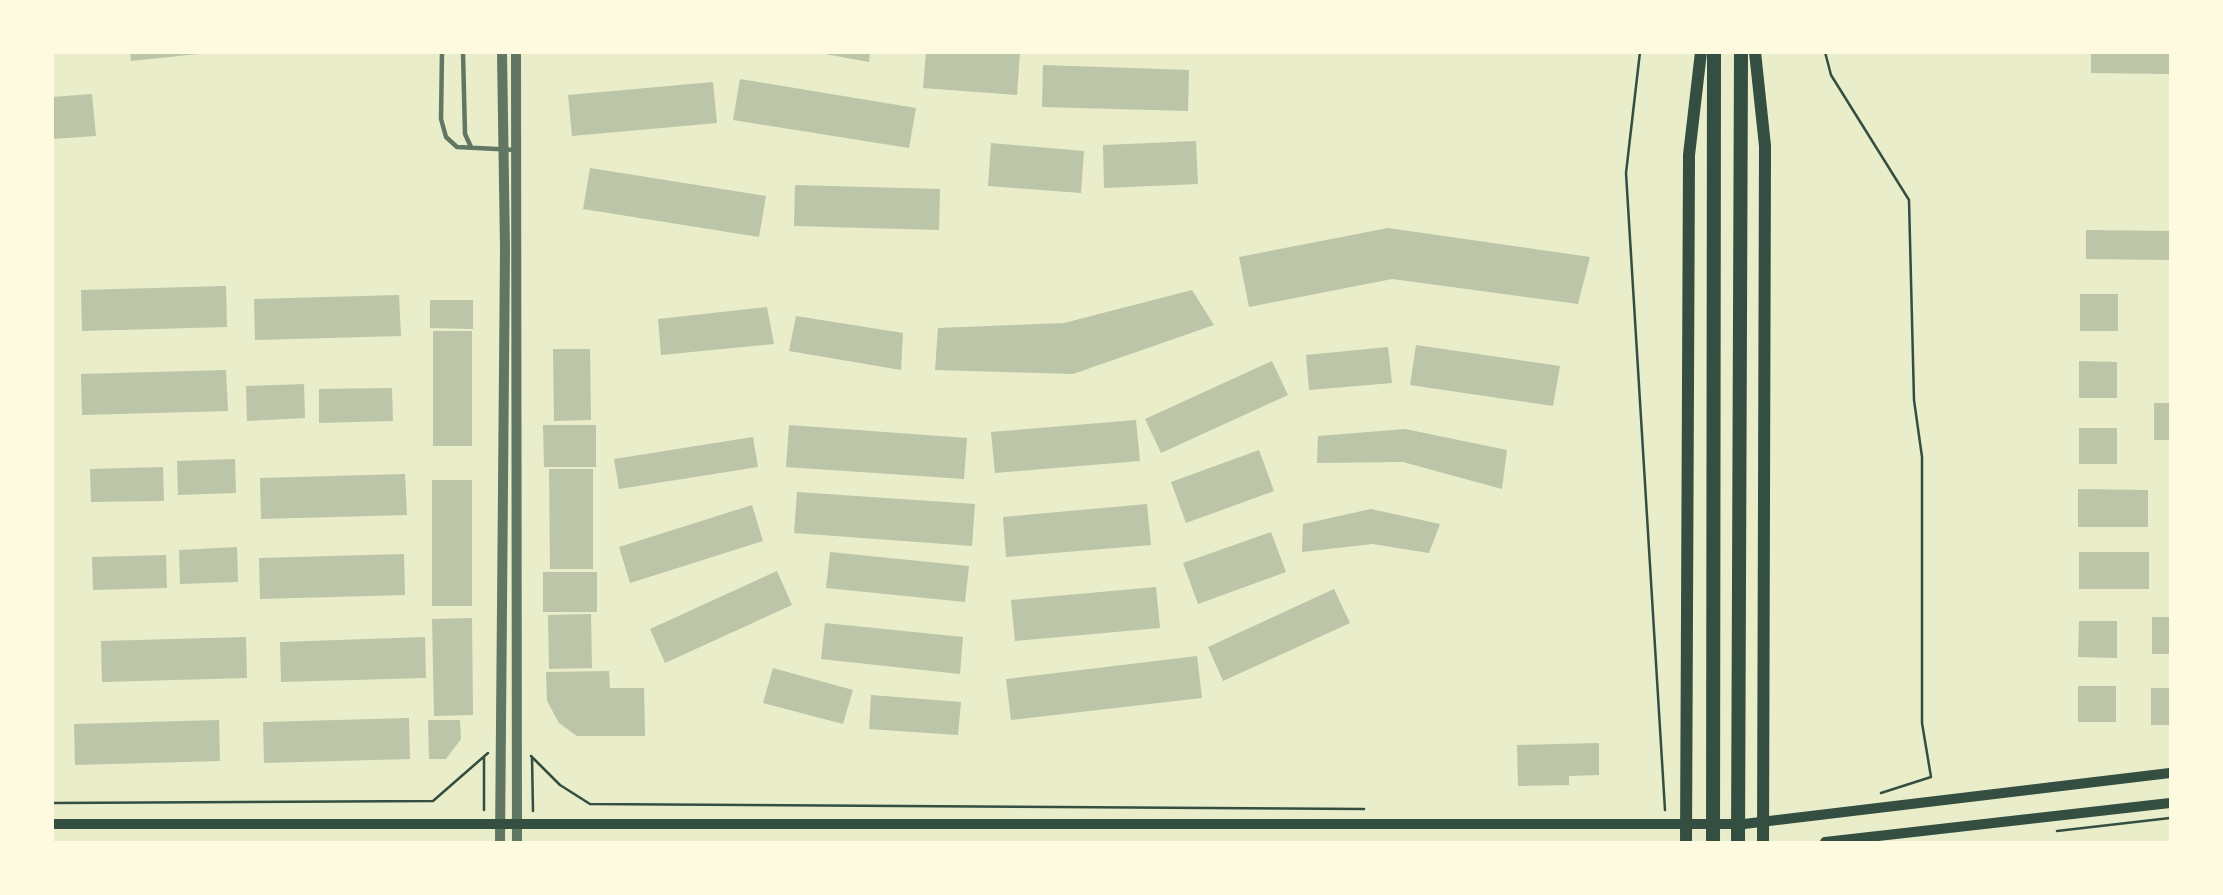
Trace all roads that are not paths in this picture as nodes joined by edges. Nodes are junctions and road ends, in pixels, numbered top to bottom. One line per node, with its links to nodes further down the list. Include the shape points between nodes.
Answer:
1 (442, 52): 9 (lane, via 446,137 457,147)
2 (463, 52): 9 (lane, via 465,134)
3 (502, 52): 10 (street)
4 (516, 52): 11 (street)
5 (1701, 52): 15 (main road, via 1689,155)
6 (1714, 52): 22 (highway)
7 (1741, 52): 23 (highway)
8 (1755, 52): 14 (main road, via 1765,146)
9 (471, 148): 10 (lane)
10 (503, 150): 11 (lane); 17 (street)
11 (516, 150): 18 (street)
12 (2171, 774): 14 (main road)
13 (2171, 803): 25 (main road)
14 (1763, 821): 15 (main road); 24 (main road)
15 (1686, 823): 18 (main road); 21 (main road)
16 (52, 824): 17 (main road)
17 (500, 824): 18 (main road); 19 (street)
18 (517, 825): 20 (street)
19 (500, 842)
20 (517, 842)
21 (1686, 842)
22 (1713, 842)
23 (1738, 842)
24 (1763, 842)
25 (1825, 842)

